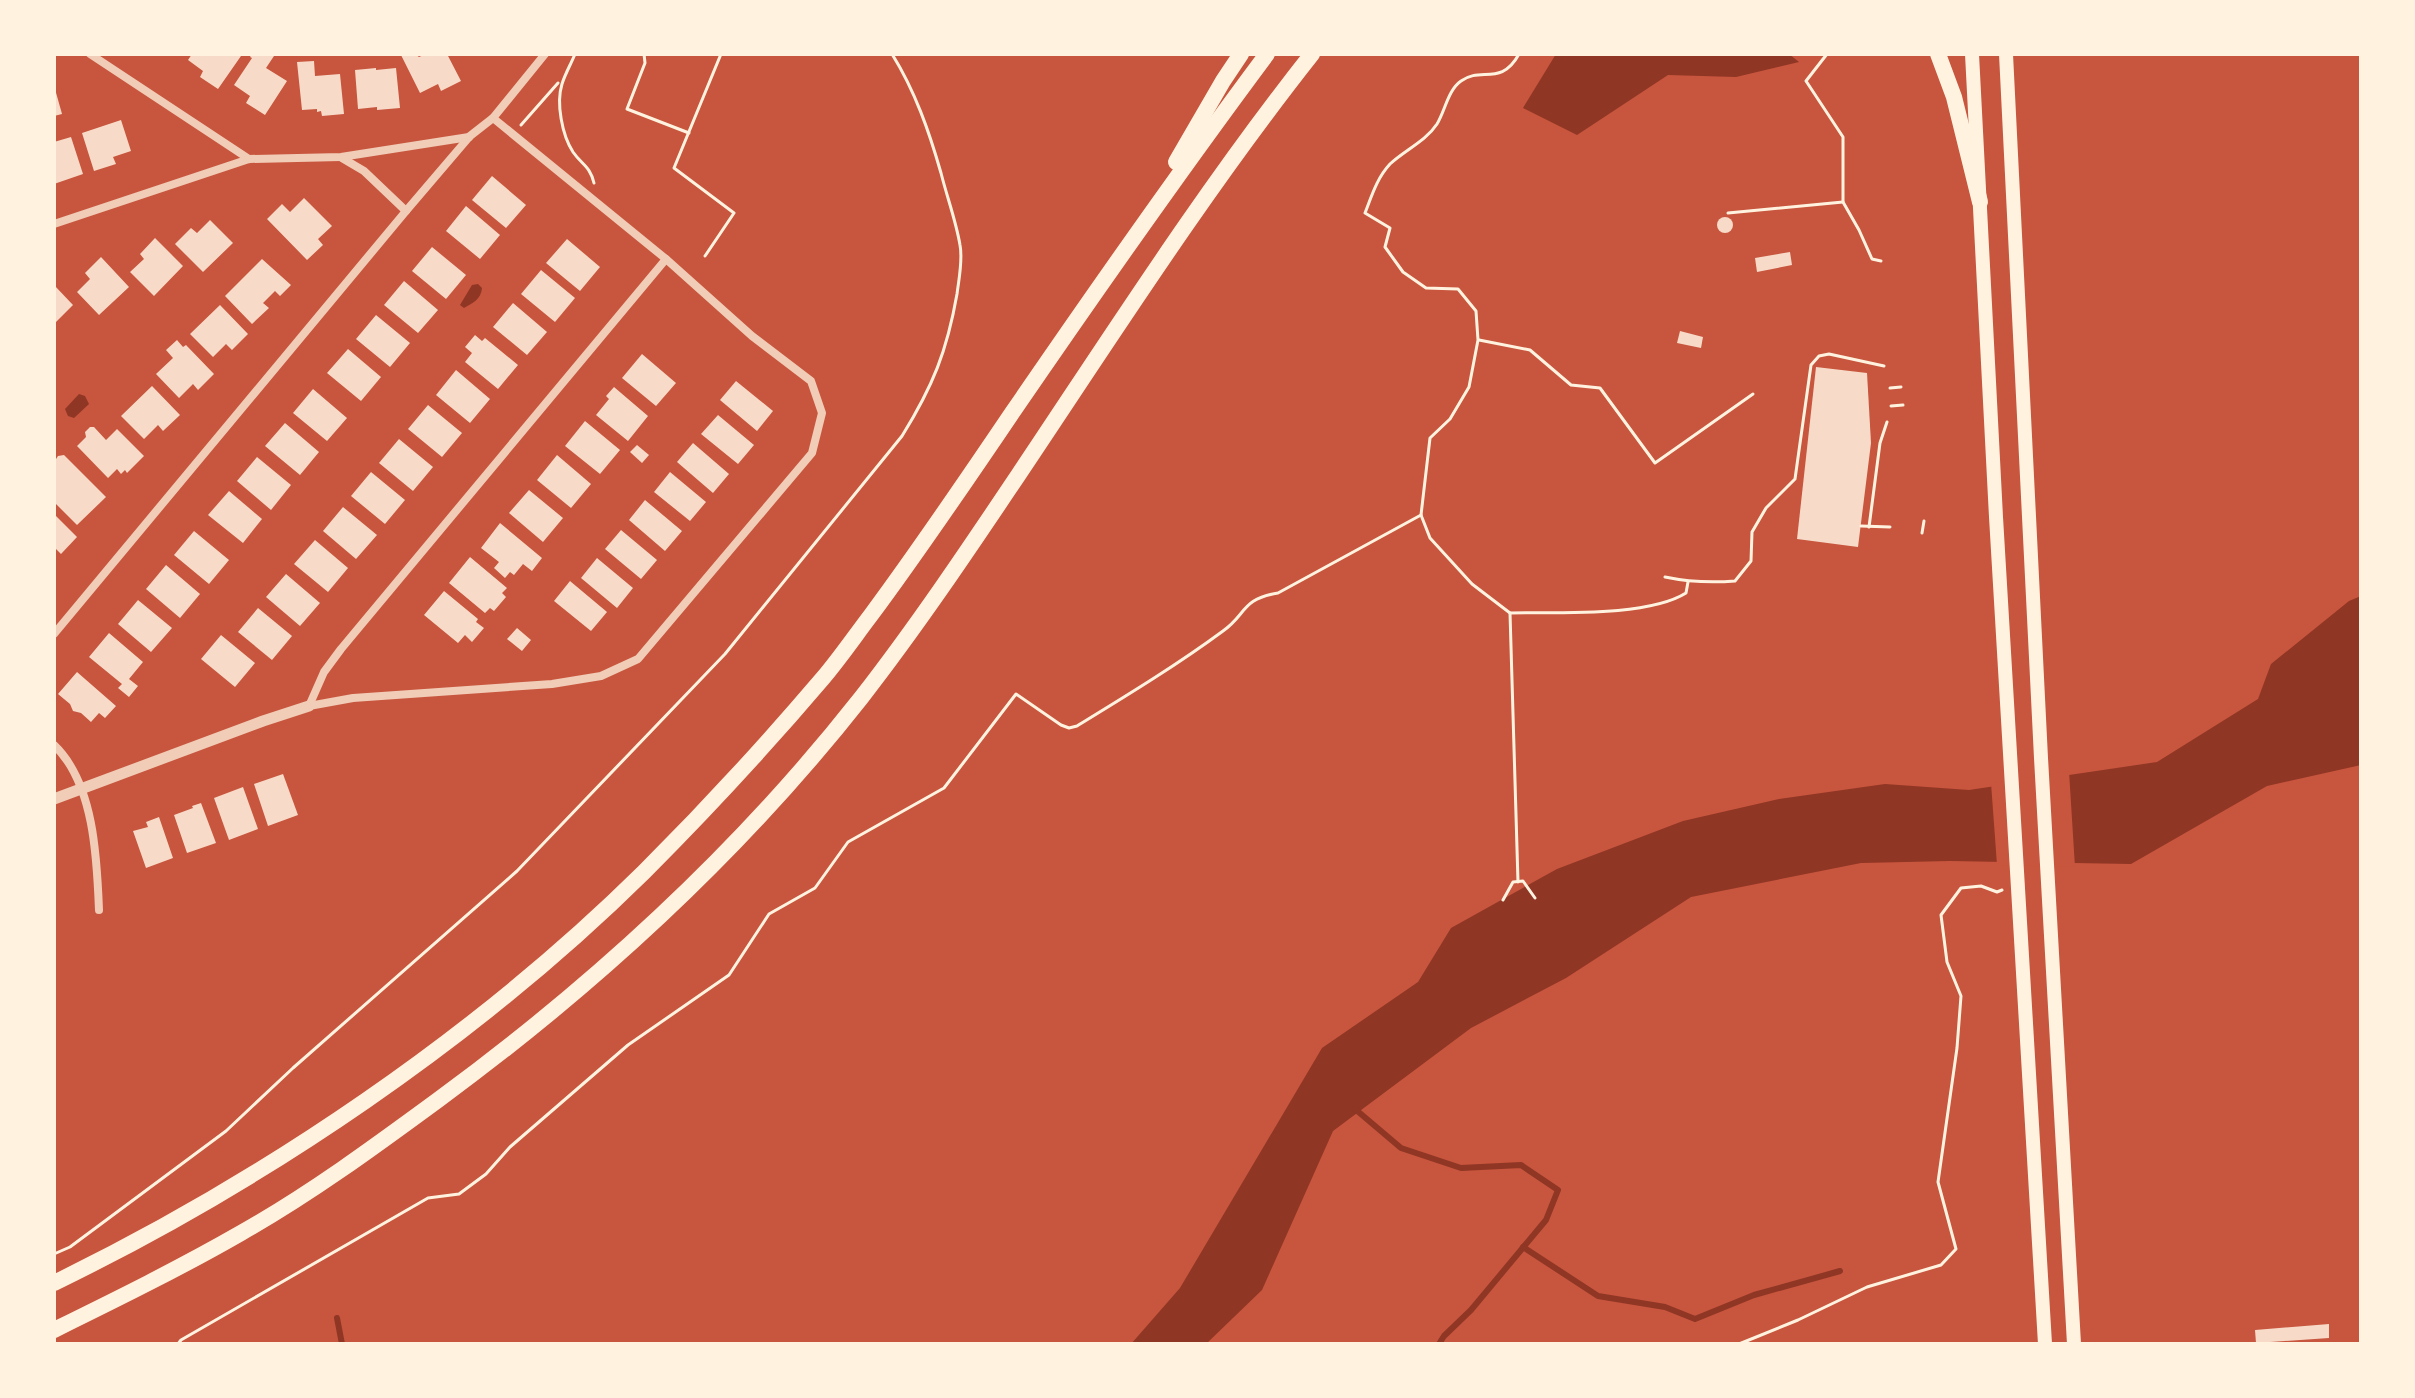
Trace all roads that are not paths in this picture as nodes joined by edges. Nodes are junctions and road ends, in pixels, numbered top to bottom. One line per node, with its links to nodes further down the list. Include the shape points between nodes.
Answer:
1 (90, 54): 14 (street)
2 (545, 54): 11 (street)
3 (1241, 54): 18 (highway)
4 (1267, 54): 18 (highway)
5 (1312, 54): 10 (highway)
6 (1325, 54): 10 (highway)
7 (1938, 54): 15 (highway)
8 (1972, 54): 15 (main road)
9 (2006, 54): 29 (main road)
10 (1263, 116): 27 (highway, via 942,588 860,698 769,807 670,909 562,1005 353,1163 243,1233)
11 (493, 118): 12 (street); 19 (street)
12 (470, 136): 13 (street); 16 (street)
13 (341, 157): 14 (street); 16 (street)
14 (249, 159): 17 (street)
15 (1980, 202): 28 (main road)
16 (406, 211): 20 (street)
17 (54, 224)
18 (1136, 232): 26 (highway, via 912,559 825,675 642,874 435,1050 324,1128 222,1193)
19 (666, 259): 21 (street, via 341,649); 21 (street, via 811,381 822,413 812,453 638,659 601,676 552,684 353,698)
20 (54, 634)
21 (309, 706): 23 (street)
22 (54, 745): 23 (street, via 65,755)
23 (81, 790): 24 (street); 25 (street, via 97,859)
24 (54, 799)
25 (99, 910)
26 (54, 1283)
27 (54, 1330)
28 (2045, 1344)
29 (2074, 1344)

